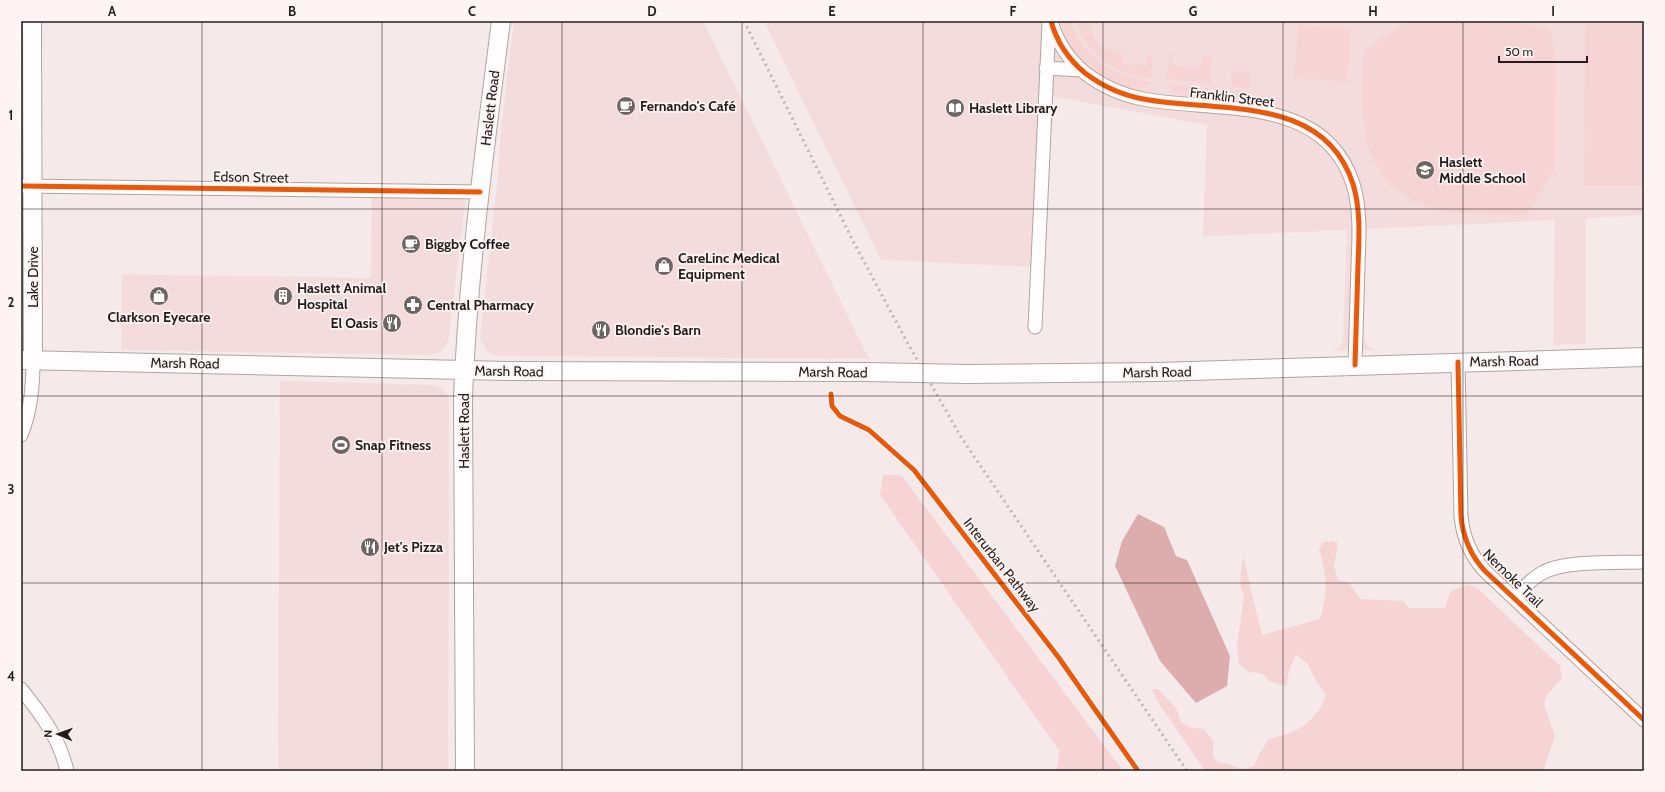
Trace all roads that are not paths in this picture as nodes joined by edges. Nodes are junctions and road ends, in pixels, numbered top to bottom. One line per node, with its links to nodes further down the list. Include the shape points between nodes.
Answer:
1 (32, 21): 6 (main road, Lake Drive)
2 (501, 21): 7 (main road, Haslett Road)
3 (1050, 21): 4 (street, Franklin Street); 5 (street, Franklin Street, via 1062,49)
4 (1046, 68): 5 (street, Franklin Street); 8 (street, Franklin Street)
5 (1081, 70): 12 (street, Franklin Street, via 1110,88 1143,99 1278,115 1307,127 1326,141 1342,161 1352,183 1358,215)
6 (27, 186): 7 (street, Edson Street); 10 (main road, Lake Drive)
7 (480, 192): 13 (main road, Haslett Road)
8 (1035, 327)
9 (1644, 357): 11 (main road, Marsh Road)
10 (27, 360): 13 (main road, Marsh Road); 14 (street, Lake Drive, via 32,392)
11 (1458, 362): 12 (main road, Marsh Road); 16 (street, Nemoke Trail, via 1463,533 1477,562)
12 (1355, 365): 13 (main road, Marsh Road, bridge, via 1158,372 968,374)
13 (464, 370): 20 (main road, Haslett Road)
14 (21, 435)
15 (1644, 562): 16 (street, via 1552,568 1535,577)
16 (1515, 598): 18 (street, Nemoke Trail)
17 (21, 689): 19 (street, via 37,708 55,737)
18 (1644, 720)
19 (67, 771)
20 (465, 771)

